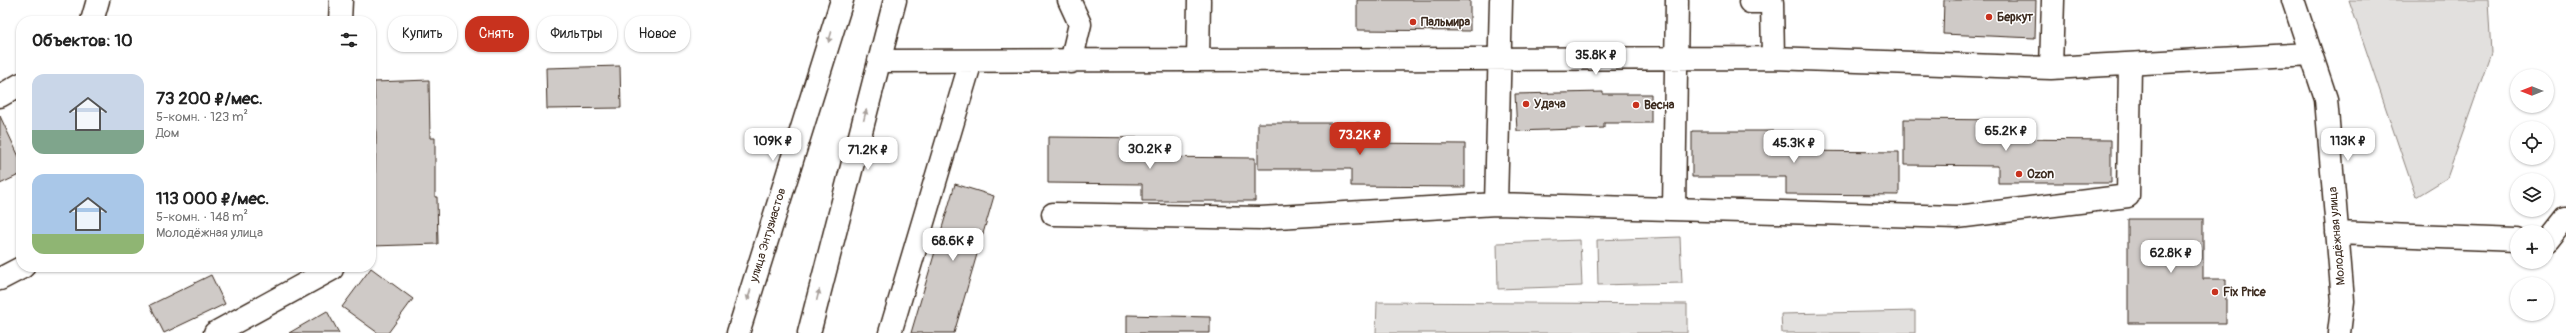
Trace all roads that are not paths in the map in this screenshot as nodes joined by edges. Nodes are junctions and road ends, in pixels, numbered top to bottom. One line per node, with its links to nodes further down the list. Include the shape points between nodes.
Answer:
1 (98, 0): 12 (street)
2 (341, 0): 13 (street)
3 (837, 0): 37 (street, улица Энтузиастов, one-way to 37)
4 (895, 0): 19 (street)
5 (1069, 0): 21 (street, via 1080,24)
6 (1199, 0): 17 (street)
7 (1500, 0): 18 (street)
8 (1677, 0): 15 (street)
9 (2053, 0): 23 (street)
10 (2293, 0): 14 (street, Молодёжная улица)
11 (1750, 2): 16 (street, via 1772,2)
12 (93, 16)
13 (340, 16)
14 (2311, 54): 22 (street); 31 (street, Молодёжная улица, via 2326,99)
15 (1677, 58): 16 (street); 18 (street); 27 (street)
16 (1773, 58): 23 (street)
17 (1198, 60): 18 (street); 21 (street)
18 (1499, 60): 26 (street)
19 (879, 61): 20 (street); 38 (street, one-way to 19)
20 (971, 61): 21 (street); 39 (street)
21 (1071, 62)
22 (2130, 64): 23 (street); 27 (street, via 2128,196 1957,217)
23 (2051, 68)
24 (16, 87): 25 (street)
25 (0, 96)
26 (1496, 204): 27 (street); 28 (street, via 1261,218)
27 (1674, 209)
28 (1052, 214)
29 (2566, 217): 30 (street)
30 (2554, 232)
31 (2337, 233): 32 (street); 40 (street, Молодёжная улица, via 2343,301)
32 (2510, 240)
33 (16, 271): 35 (street)
34 (327, 272): 36 (street)
35 (0, 279)
36 (215, 333)
37 (738, 333)
38 (809, 333)
39 (890, 333)
40 (2339, 333)

